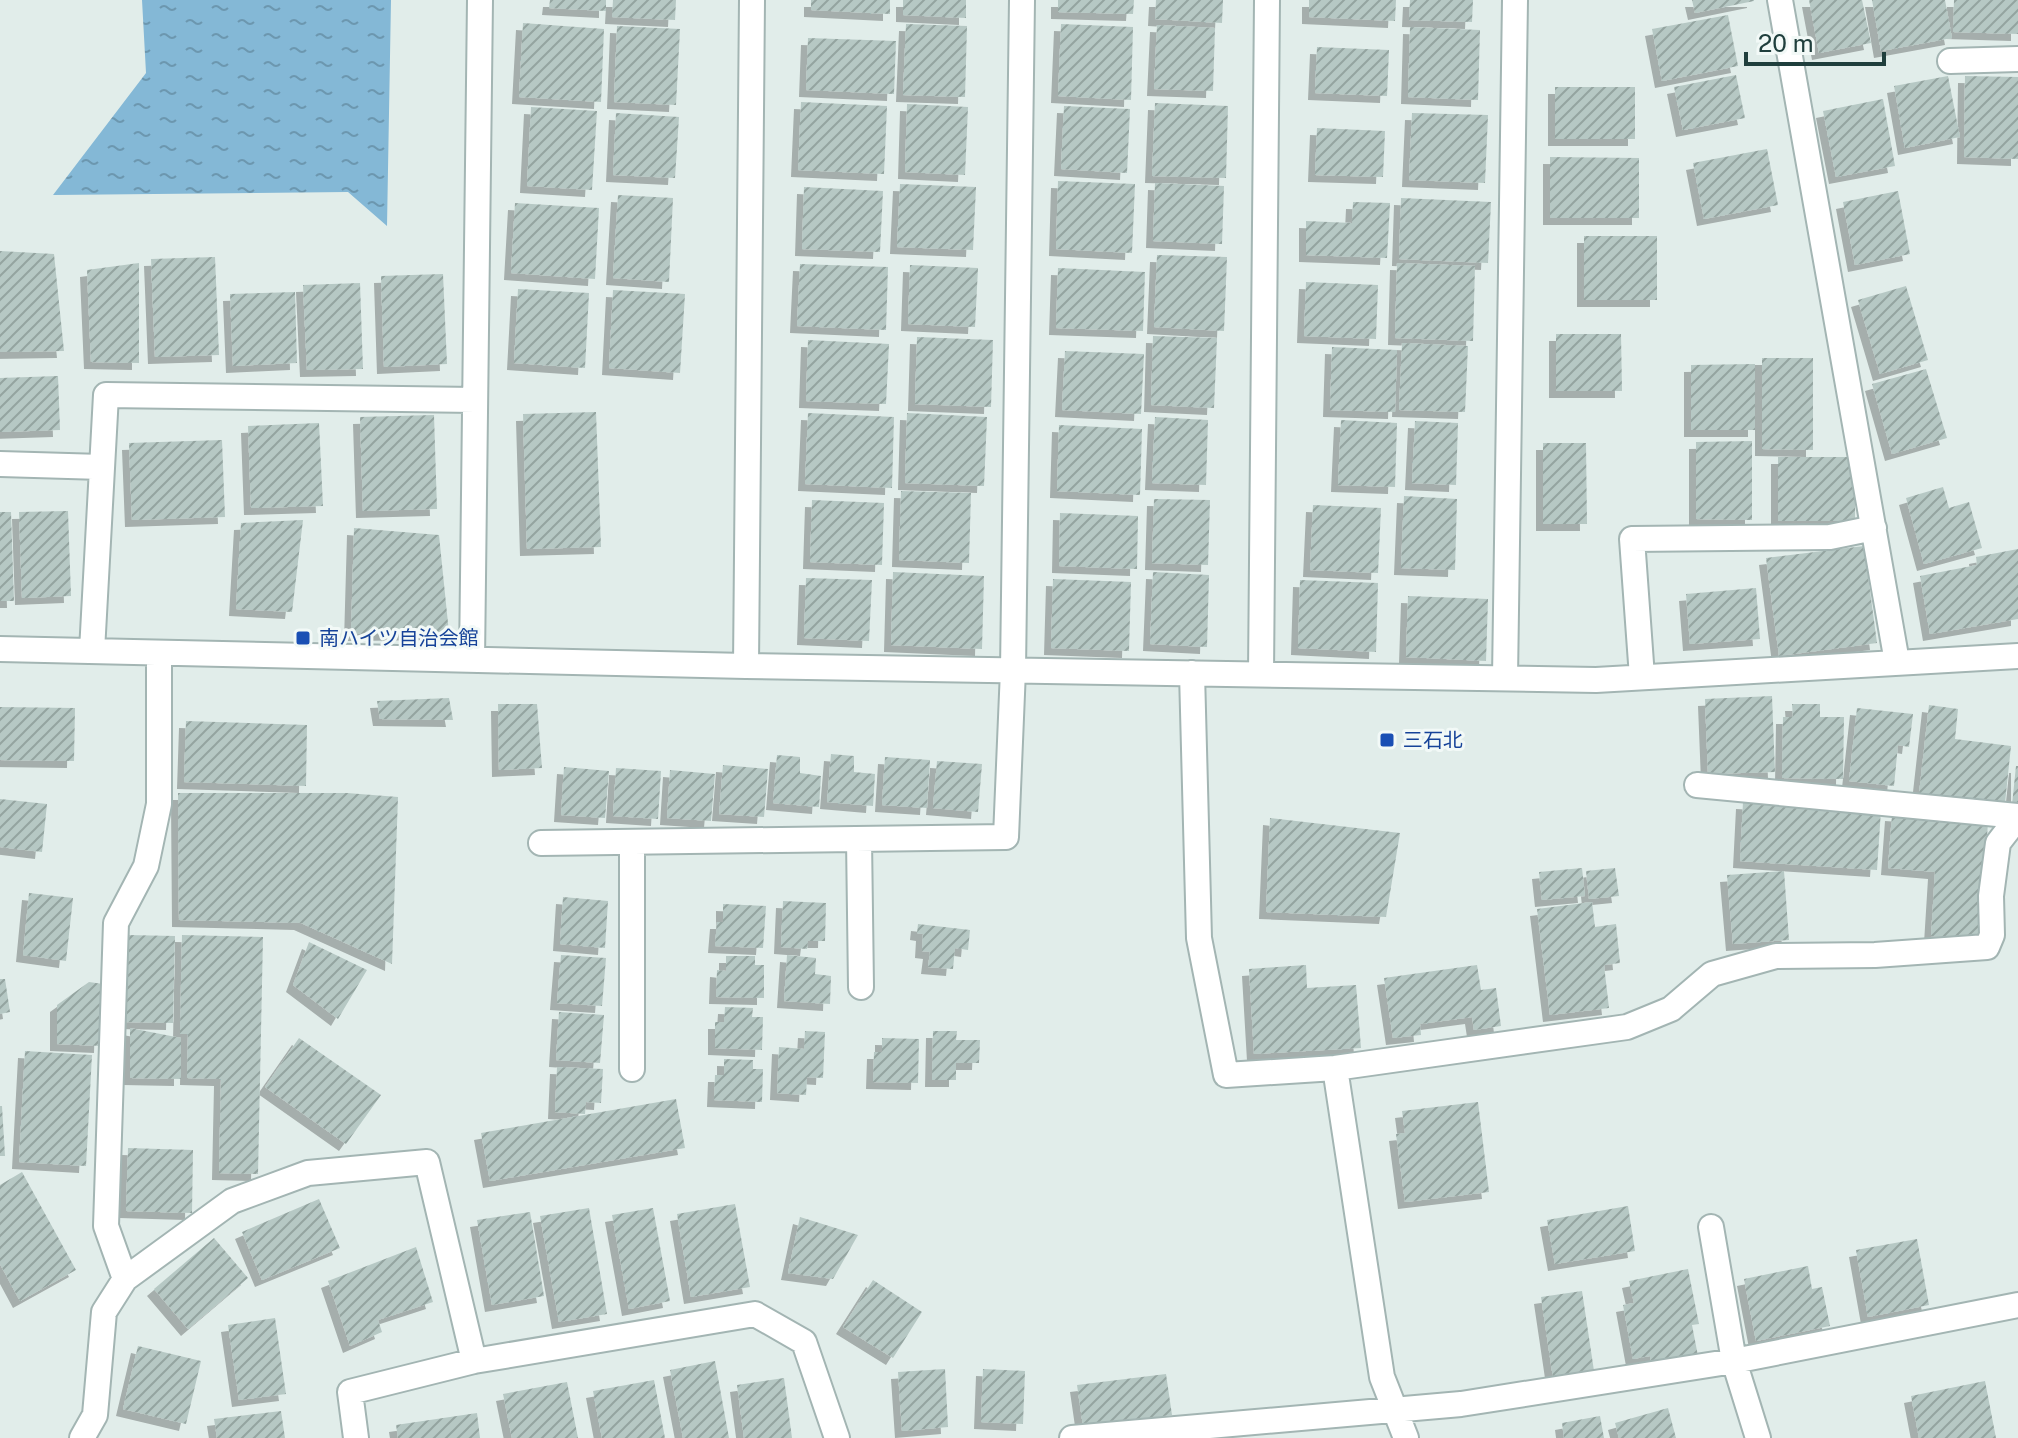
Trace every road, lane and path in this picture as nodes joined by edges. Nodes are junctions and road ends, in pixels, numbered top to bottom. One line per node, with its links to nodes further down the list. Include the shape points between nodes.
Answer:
1 (480, 0): 9 (street)
2 (752, 0): 19 (street)
3 (1022, 0): 20 (street)
4 (1267, 0): 22 (street)
5 (1780, 0): 12 (street)
6 (1520, 1): 24 (street)
7 (2018, 59): 8 (street)
8 (1950, 61)
9 (475, 400): 11 (street, via 106,395); 17 (street)
10 (0, 464): 11 (street)
11 (102, 467): 14 (street)
12 (1874, 528): 18 (street); 23 (street, via 1830,537 1632,539)
13 (0, 649): 14 (street)
14 (92, 651): 15 (street)
15 (159, 653): 17 (street); 34 (street, via 159,804 146,866 116,923 106,1226)
16 (2018, 656): 18 (street)
17 (472, 660): 19 (street)
18 (1897, 662): 23 (street)
19 (746, 666): 20 (street)
20 (1013, 670): 21 (street); 27 (street, via 1006,837)
21 (1192, 673): 22 (street); 31 (street, via 1199,938 1226,1075)
22 (1261, 674): 24 (street)
23 (1642, 677): 24 (street)
24 (1505, 678)
25 (1697, 785): 26 (street)
26 (2018, 816): 31 (street, via 1998,843 1987,947 1776,956 1712,974 1671,1009 1627,1027)
27 (859, 839): 28 (street); 30 (street)
28 (632, 842): 29 (street); 32 (street)
29 (541, 843)
30 (861, 987)
31 (1335, 1068): 38 (street, via 1382,1377)
32 (632, 1069)
33 (1711, 1227): 37 (street)
34 (125, 1279): 36 (street, via 232,1201 308,1173 427,1162); 39 (street, via 104,1312 95,1415)
35 (2018, 1305): 37 (street)
36 (474, 1361): 40 (street, via 350,1392); 41 (street, via 755,1314 804,1342)
37 (1734, 1361): 38 (street, via 1461,1404); 44 (street)
38 (1394, 1409): 42 (street); 43 (street)
39 (82, 1438)
40 (356, 1438)
41 (837, 1438)
42 (1072, 1438)
43 (1406, 1438)
44 (1758, 1438)

